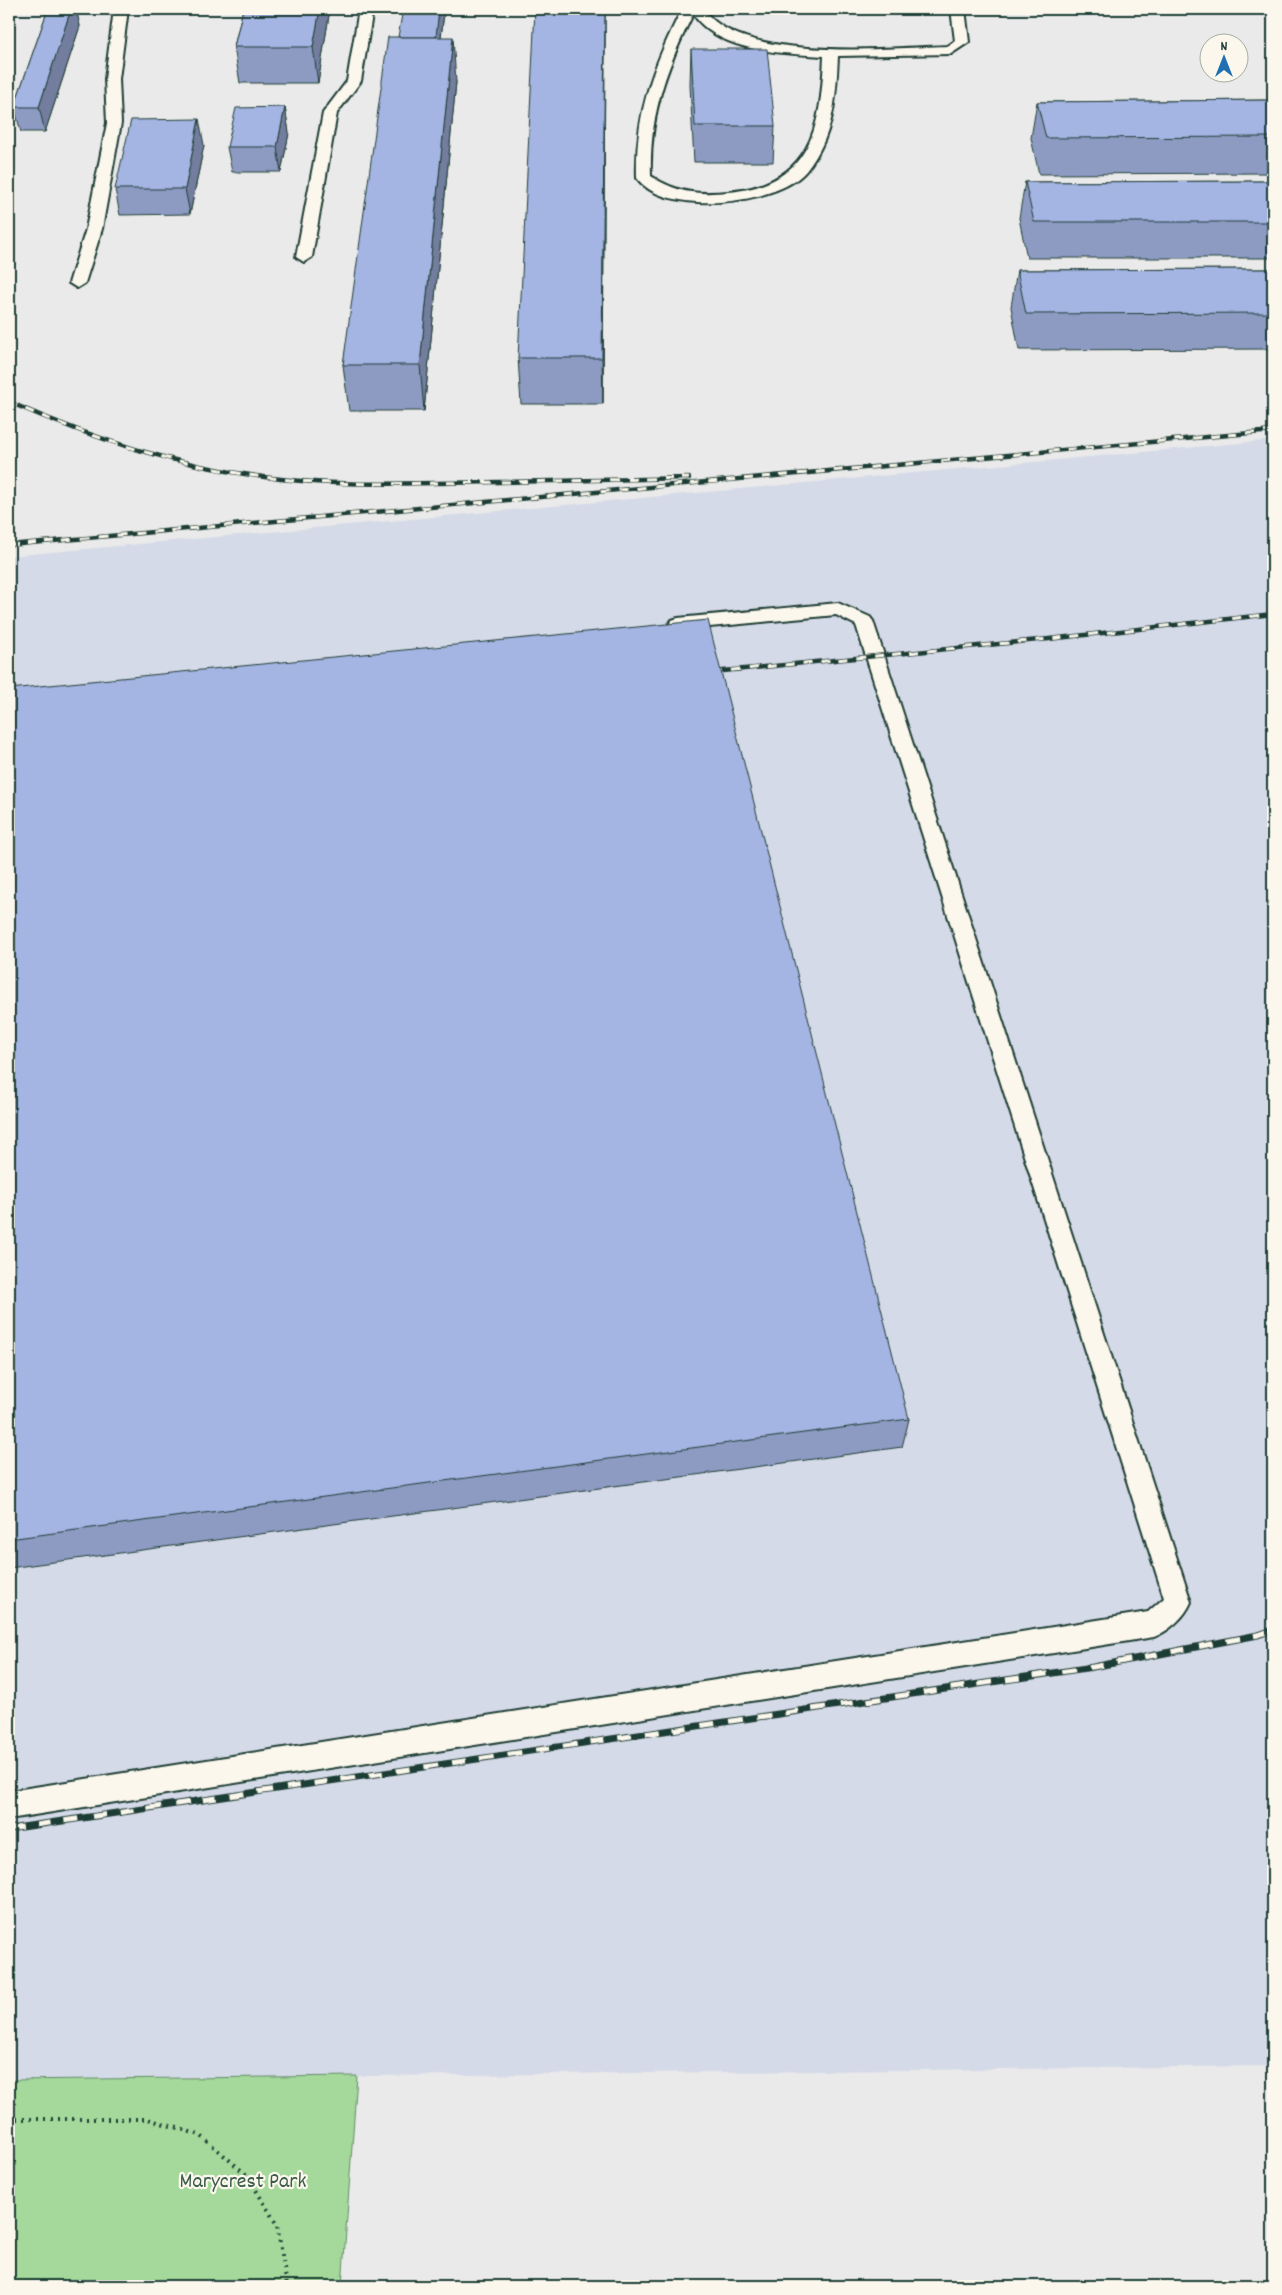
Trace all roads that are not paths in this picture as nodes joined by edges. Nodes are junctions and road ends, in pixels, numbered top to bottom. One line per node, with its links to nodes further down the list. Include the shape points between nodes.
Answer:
1 (121, 9): 8 (lane, via 112,79 114,124 94,229)
2 (366, 9): 7 (lane, via 354,81 330,113)
3 (689, 9): 6 (lane, via 656,77 649,103 642,148 644,178 660,190 687,198 740,196 774,186 796,174 812,152 828,103)
4 (697, 9): 6 (lane, via 708,25 737,39 772,49)
5 (958, 9): 6 (lane, via 962,42 951,50)
6 (831, 52)
7 (304, 257)
8 (77, 283)
9 (660, 626): 10 (lane, via 838,609 864,621 1178,1602 1154,1624)
10 (9, 1805)

